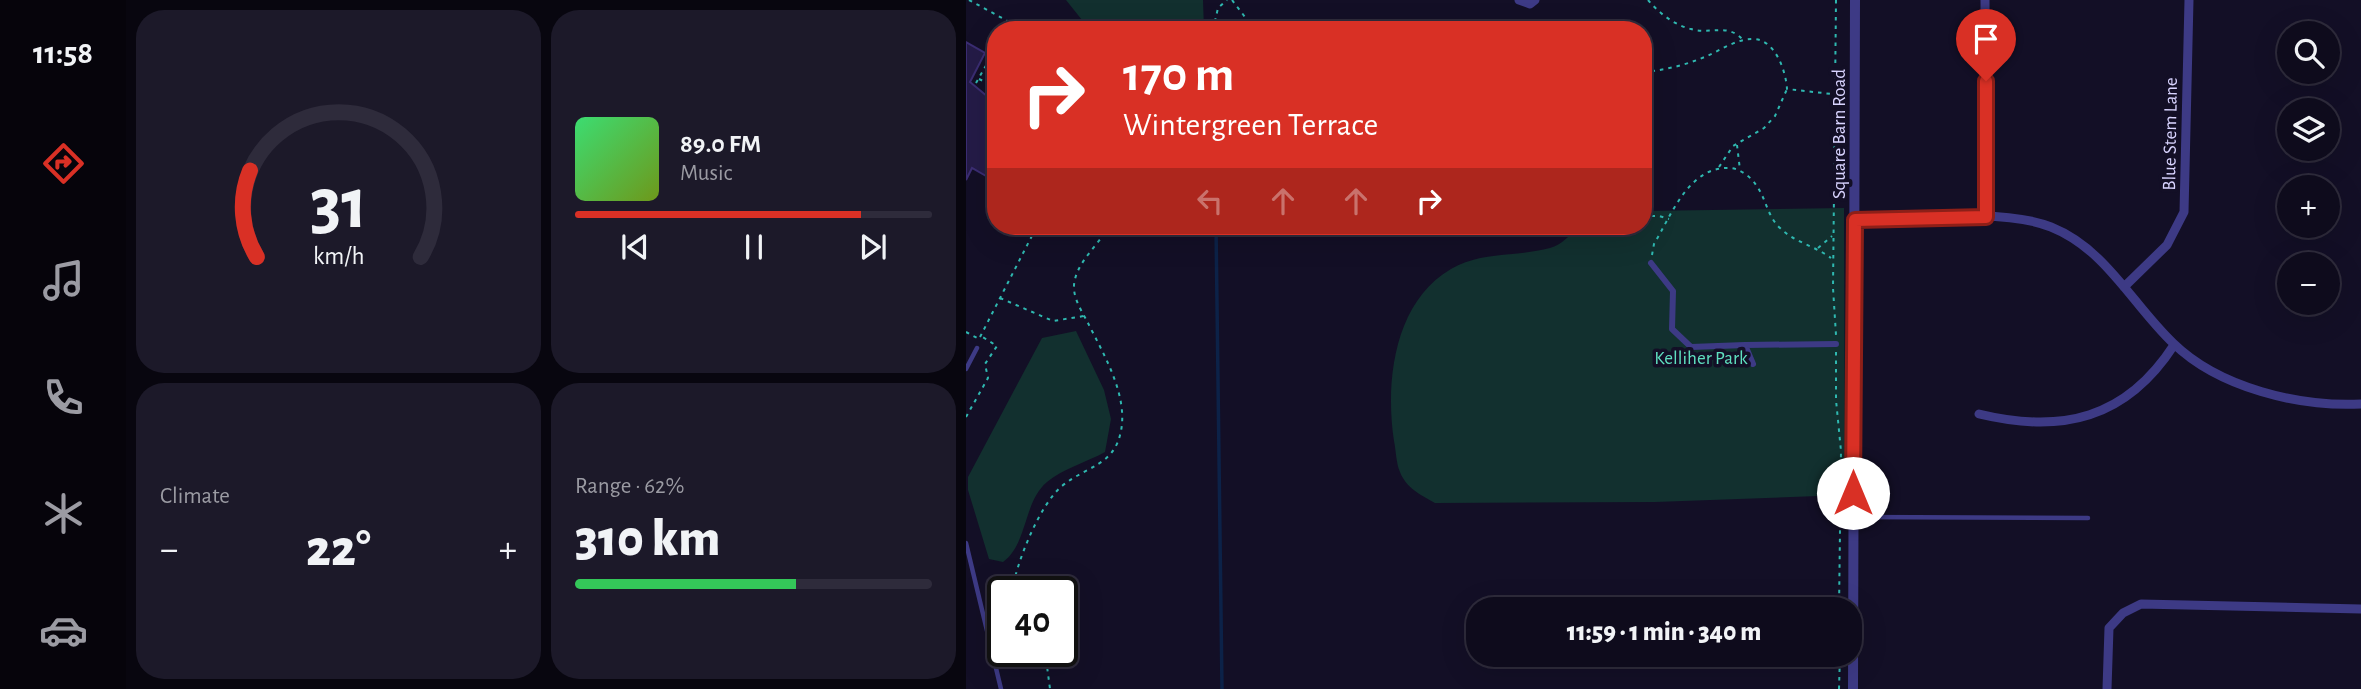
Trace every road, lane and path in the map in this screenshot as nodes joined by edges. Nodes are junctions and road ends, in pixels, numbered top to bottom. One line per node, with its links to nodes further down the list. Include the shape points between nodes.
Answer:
1 (969, 0): 11 (path)
2 (1227, 0): 12 (path, via 1218,8)
3 (1232, 0): 13 (path)
4 (1519, 0): 5 (street, via 1530,4)
5 (1535, 0)
6 (1648, 0): 14 (path, via 1671,20 1692,30 1727,29)
7 (1836, 0): 22 (path)
8 (1856, 0): 29 (street, Square Barn Road)
9 (1985, 0): 27 (street)
10 (2189, 0): 36 (street, Blue Stem Lane, via 2185,212 2167,245)
11 (1011, 21)
12 (1215, 21)
13 (1248, 21)
14 (1744, 41): 17 (path, via 1668,70); 21 (path, via 1754,38 1768,45 1786,76)
15 (987, 64): 16 (path)
16 (985, 68): 18 (path)
17 (1652, 71)
18 (978, 78): 19 (path); 20 (path)
19 (987, 82)
20 (976, 83)
21 (1787, 89): 22 (path); 23 (path, via 1764,128)
22 (1833, 94): 32 (path)
23 (1737, 143): 24 (path); 25 (path)
24 (1718, 168): 25 (path); 28 (path, via 1692,183)
25 (1740, 171): 33 (path, via 1756,185 1780,228)
26 (1652, 216): 28 (path)
27 (1986, 217): 29 (street); 36 (street, via 2022,218 2068,235 2090,249)
28 (1669, 219): 35 (path, via 1654,244)
29 (1855, 220): 50 (street, Square Barn Road)
30 (1032, 235): 37 (path)
31 (1104, 235): 38 (path, via 1080,266 1074,286)
32 (1833, 236): 33 (path); 34 (path)
33 (1818, 248): 34 (path)
34 (1833, 259): 41 (path)
35 (1651, 263): 42 (street, via 1673,291 1672,329 1690,347)
36 (2124, 287): 43 (street)
37 (999, 298): 38 (path, via 1053,321); 40 (path)
38 (1084, 316): 53 (path, via 1120,395 1118,445 1112,456 1070,480 1049,499)
39 (966, 332): 40 (path)
40 (980, 336): 49 (path, via 997,346 985,364 988,378)
41 (1836, 344): 42 (street); 54 (path, via 1842,522)
42 (1745, 345): 45 (street)
43 (2174, 345): 47 (street, via 2239,384 2270,395 2300,402); 48 (street, via 2132,394 2083,418 2053,424)
44 (977, 348): 46 (lane)
45 (1753, 364)
46 (966, 369)
47 (2361, 404)
48 (1979, 414)
49 (966, 417)
50 (1853, 517): 51 (lane); 61 (street, Square Barn Road)
51 (2088, 518)
52 (966, 543): 58 (lane)
53 (1017, 576)
54 (1839, 597)
55 (2361, 609): 62 (street, via 2141,604 2123,612 2109,628)
56 (1047, 667): 59 (path)
57 (1840, 667): 60 (path)
58 (1001, 689)
59 (1050, 689)
60 (1839, 689)
61 (1853, 689)
62 (2107, 689)

